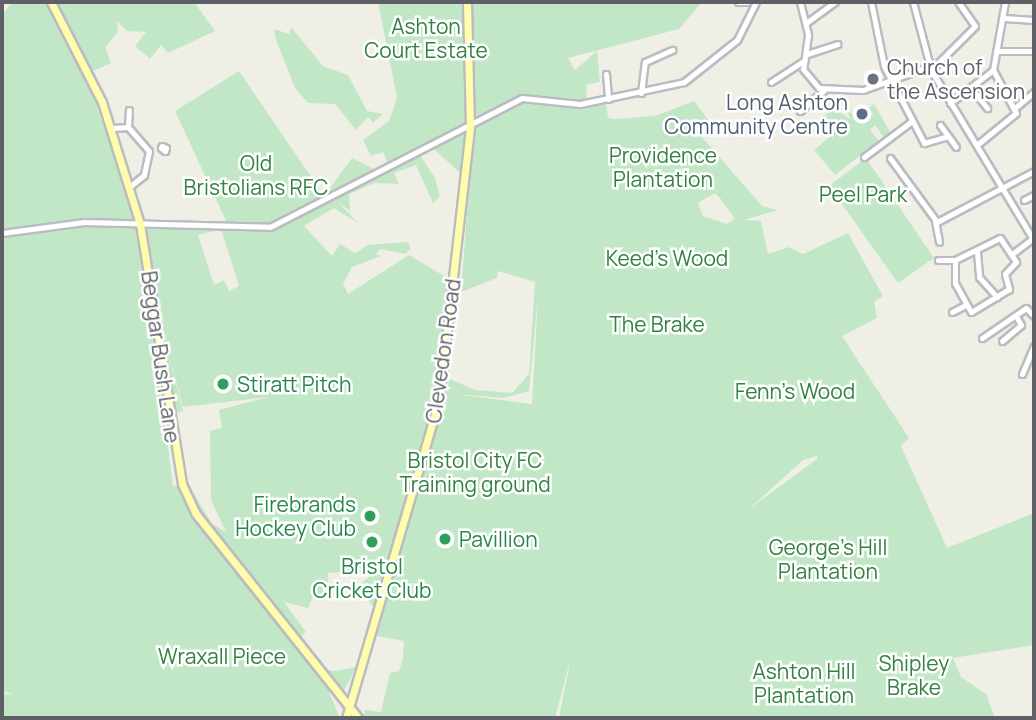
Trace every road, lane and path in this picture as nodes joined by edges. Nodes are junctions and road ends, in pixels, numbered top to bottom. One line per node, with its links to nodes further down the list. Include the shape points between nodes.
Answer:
1 (51, 2): 39 (main road, Beggar Bush Lane, via 79,46)
2 (467, 2): 37 (main road, Clevedon Road)
3 (738, 2): 4 (street)
4 (747, 2)
5 (756, 2): 28 (street, via 737,40 697,75)
6 (800, 2): 14 (street)
7 (871, 2): 24 (street)
8 (913, 2): 20 (street)
9 (958, 2): 20 (street, via 975,26)
10 (1005, 2): 12 (street)
11 (832, 3): 14 (street)
12 (1004, 18): 13 (street); 17 (street)
13 (1034, 20)
14 (806, 23): 19 (street)
15 (837, 44): 19 (street)
16 (672, 50): 28 (street, via 645,62)
17 (996, 51): 18 (street); 21 (street)
18 (1034, 51)
19 (806, 57): 23 (street); 26 (street, via 807,79)
20 (931, 68): 24 (street); 30 (street)
21 (993, 70): 25 (street); 31 (street)
22 (606, 74): 29 (street)
23 (773, 79)
24 (890, 79): 26 (street, via 863,90); 35 (street)
25 (971, 88): 30 (street); 32 (street)
26 (824, 90): 34 (street)
27 (1034, 92): 31 (street)
28 (641, 93): 29 (street)
29 (608, 99): 37 (street, via 580,104 533,95)
30 (950, 103): 41 (street)
31 (1016, 107): 41 (street, via 1007,126)
32 (987, 108)
33 (129, 110): 38 (street)
34 (800, 111)
35 (912, 121): 40 (street, via 923,142); 45 (street)
36 (940, 125): 40 (street)
37 (470, 126): 52 (street, via 270,227); 71 (main road, Clevedon Road, via 439,400)
38 (128, 127): 39 (street); 44 (street)
39 (112, 128): 48 (main road, Beggar Bush Lane)
40 (948, 136): 42 (street)
41 (978, 144): 49 (street)
42 (956, 147)
43 (161, 149): 44 (street)
44 (149, 153): 48 (street, via 144,176)
45 (864, 157)
46 (890, 159): 53 (street)
47 (1034, 171): 49 (street)
48 (129, 187): 52 (main road, Beggar Bush Lane)
49 (1000, 189): 53 (street); 55 (street)
50 (1034, 195): 51 (street)
51 (1024, 200)
52 (140, 224): 54 (street, via 84,222); 70 (main road, Beggar Bush Lane, via 182,484 196,514)
53 (931, 225): 56 (street)
54 (2, 233)
55 (1033, 240): 58 (street)
56 (937, 241)
57 (977, 252): 58 (street, via 1000,235); 60 (street); 61 (street, via 979,276)
58 (1012, 254): 61 (street, via 1016,262 1004,274 1009,289)
59 (938, 260): 60 (street)
60 (955, 260): 62 (street)
61 (997, 297): 62 (street, via 973,312)
62 (964, 306): 63 (street)
63 (952, 313)
64 (1016, 316): 65 (street, via 1027,307); 66 (street); 67 (street, via 1021,325)
65 (1034, 316)
66 (982, 338)
67 (1002, 341)
68 (1034, 345): 69 (street)
69 (1022, 374)
70 (328, 683): 72 (main road, Beggar Bush Lane); 73 (main road, Beggar Bush Lane)
71 (354, 691): 72 (main road); 73 (main road, Clevedon Road)
72 (338, 696): 73 (main road, Beggar Bush Lane)
73 (349, 712)

